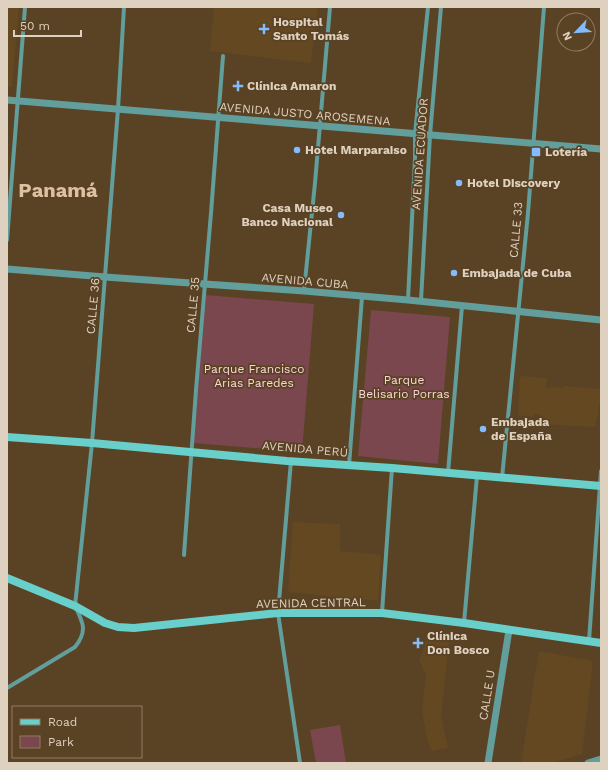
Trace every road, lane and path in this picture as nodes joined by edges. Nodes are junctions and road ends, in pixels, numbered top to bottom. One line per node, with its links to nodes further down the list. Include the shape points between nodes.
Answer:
1 (24, 7): 9 (street)
2 (124, 7): 10 (street, CALLE 36)
3 (330, 7): 12 (street)
4 (428, 7): 13 (street, AVENIDA ECUADOR)
5 (440, 7): 14 (street, AVENIDA ECUADOR)
6 (544, 7): 15 (street, CALLE 33)
7 (223, 56): 11 (street, CALLE 35)
8 (7, 100): 9 (street, AVENIDA JUSTO AROSEMENA)
9 (18, 101): 10 (street, AVENIDA JUSTO AROSEMENA); 17 (street)
10 (118, 109): 11 (street, AVENIDA JUSTO AROSEMENA); 19 (street, CALLE 36)
11 (218, 118): 12 (street, AVENIDA JUSTO AROSEMENA); 20 (street, CALLE 35)
12 (320, 126): 13 (street, AVENIDA JUSTO AROSEMENA); 21 (street)
13 (415, 134): 14 (street, AVENIDA JUSTO AROSEMENA); 23 (street, AVENIDA ECUADOR)
14 (430, 135): 15 (street, AVENIDA JUSTO AROSEMENA); 24 (street, AVENIDA ECUADOR)
15 (534, 143): 16 (street, AVENIDA JUSTO AROSEMENA); 26 (street, CALLE 33)
16 (601, 149)
17 (7, 240)
18 (7, 269): 19 (street, AVENIDA CUBA)
19 (105, 277): 20 (street, AVENIDA CUBA); 29 (street, CALLE 36)
20 (204, 284): 21 (street, AVENIDA CUBA); 30 (street, CALLE 35)
21 (304, 291): 22 (street, AVENIDA CUBA)
22 (362, 297): 23 (street, AVENIDA CUBA); 32 (street)
23 (408, 300): 24 (street, AVENIDA CUBA)
24 (421, 302): 25 (street, AVENIDA CUBA)
25 (462, 306): 26 (street, AVENIDA CUBA); 35 (street)
26 (518, 312): 27 (street, AVENIDA CUBA); 37 (street, CALLE 33)
27 (601, 320)
28 (7, 437): 29 (main road, AVENIDA PERÚ)
29 (92, 443): 30 (main road, AVENIDA PERÚ); 41 (street, CALLE 36)
30 (191, 452): 31 (main road, AVENIDA PERÚ); 39 (street, CALLE 35)
31 (291, 461): 32 (main road, AVENIDA PERÚ); 42 (street)
32 (349, 465): 33 (main road, AVENIDA PERÚ)
33 (392, 468): 35 (main road, AVENIDA PERÚ); 43 (street)
34 (601, 471): 38 (street)
35 (448, 473): 36 (main road, AVENIDA PERÚ)
36 (477, 475): 37 (main road, AVENIDA PERÚ); 44 (street)
37 (502, 478): 38 (main road, AVENIDA PERÚ)
38 (600, 486): 46 (street)
39 (184, 555)
40 (7, 578): 41 (main road, AVENIDA CENTRAL)
41 (75, 606): 42 (main road, AVENIDA CENTRAL, via 118,627 134,628); 48 (street, via 82,621 81,639 75,646)
42 (278, 613): 43 (main road, AVENIDA CENTRAL); 50 (street)
43 (382, 613): 44 (main road, AVENIDA CENTRAL)
44 (464, 623): 45 (main road, AVENIDA CENTRAL)
45 (509, 630): 46 (main road, AVENIDA CENTRAL); 51 (street, CALLE U)
46 (589, 642): 47 (main road, AVENIDA CENTRAL)
47 (601, 643)
48 (7, 688)
49 (601, 759): 52 (street)
50 (300, 763)
51 (488, 763)
52 (588, 763)

